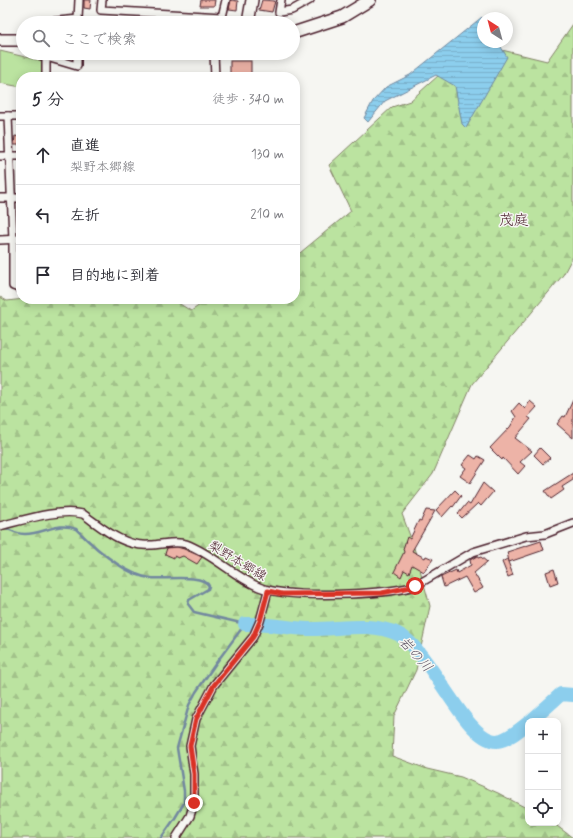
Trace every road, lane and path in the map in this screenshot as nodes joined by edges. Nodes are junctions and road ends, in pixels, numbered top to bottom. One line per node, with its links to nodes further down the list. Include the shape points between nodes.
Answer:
1 (79, 0): 8 (street)
2 (102, 0): 9 (street, via 101,10)
3 (226, 0): 10 (street)
4 (252, 0): 11 (street)
5 (281, 0): 6 (street, via 279,12 292,10)
6 (310, 0)
7 (370, 0): 12 (street, via 342,17)
8 (78, 16)
9 (205, 16)
10 (222, 16)
11 (249, 16)
12 (300, 31)
13 (0, 40): 14 (street)
14 (16, 40)
15 (46, 60): 19 (street)
16 (54, 60): 17 (street, via 77,66)
17 (77, 60)
18 (214, 60): 20 (street)
19 (46, 72)
20 (215, 72)
21 (0, 116): 22 (street)
22 (8, 116): 23 (street); 25 (street)
23 (16, 116)
24 (0, 156): 25 (street)
25 (9, 156): 26 (street); 28 (street)
26 (16, 156)
27 (0, 198): 28 (street)
28 (12, 198): 29 (street); 31 (street)
29 (16, 198)
30 (0, 240): 31 (street)
31 (13, 240): 32 (street); 33 (street, via 13,286)
32 (16, 240)
33 (16, 287)
34 (573, 523): 36 (street, 梨野本郷線, via 545,534 526,536 473,552 415,586 401,590 382,593 324,594 282,594)
35 (4, 525): 36 (street, 梨野本郷線, via 78,512 113,535 137,545 184,544 203,553 235,575)
36 (268, 591): 37 (street, via 256,630 214,685 196,719 190,746 194,774 194,803 190,816)
37 (176, 838)

